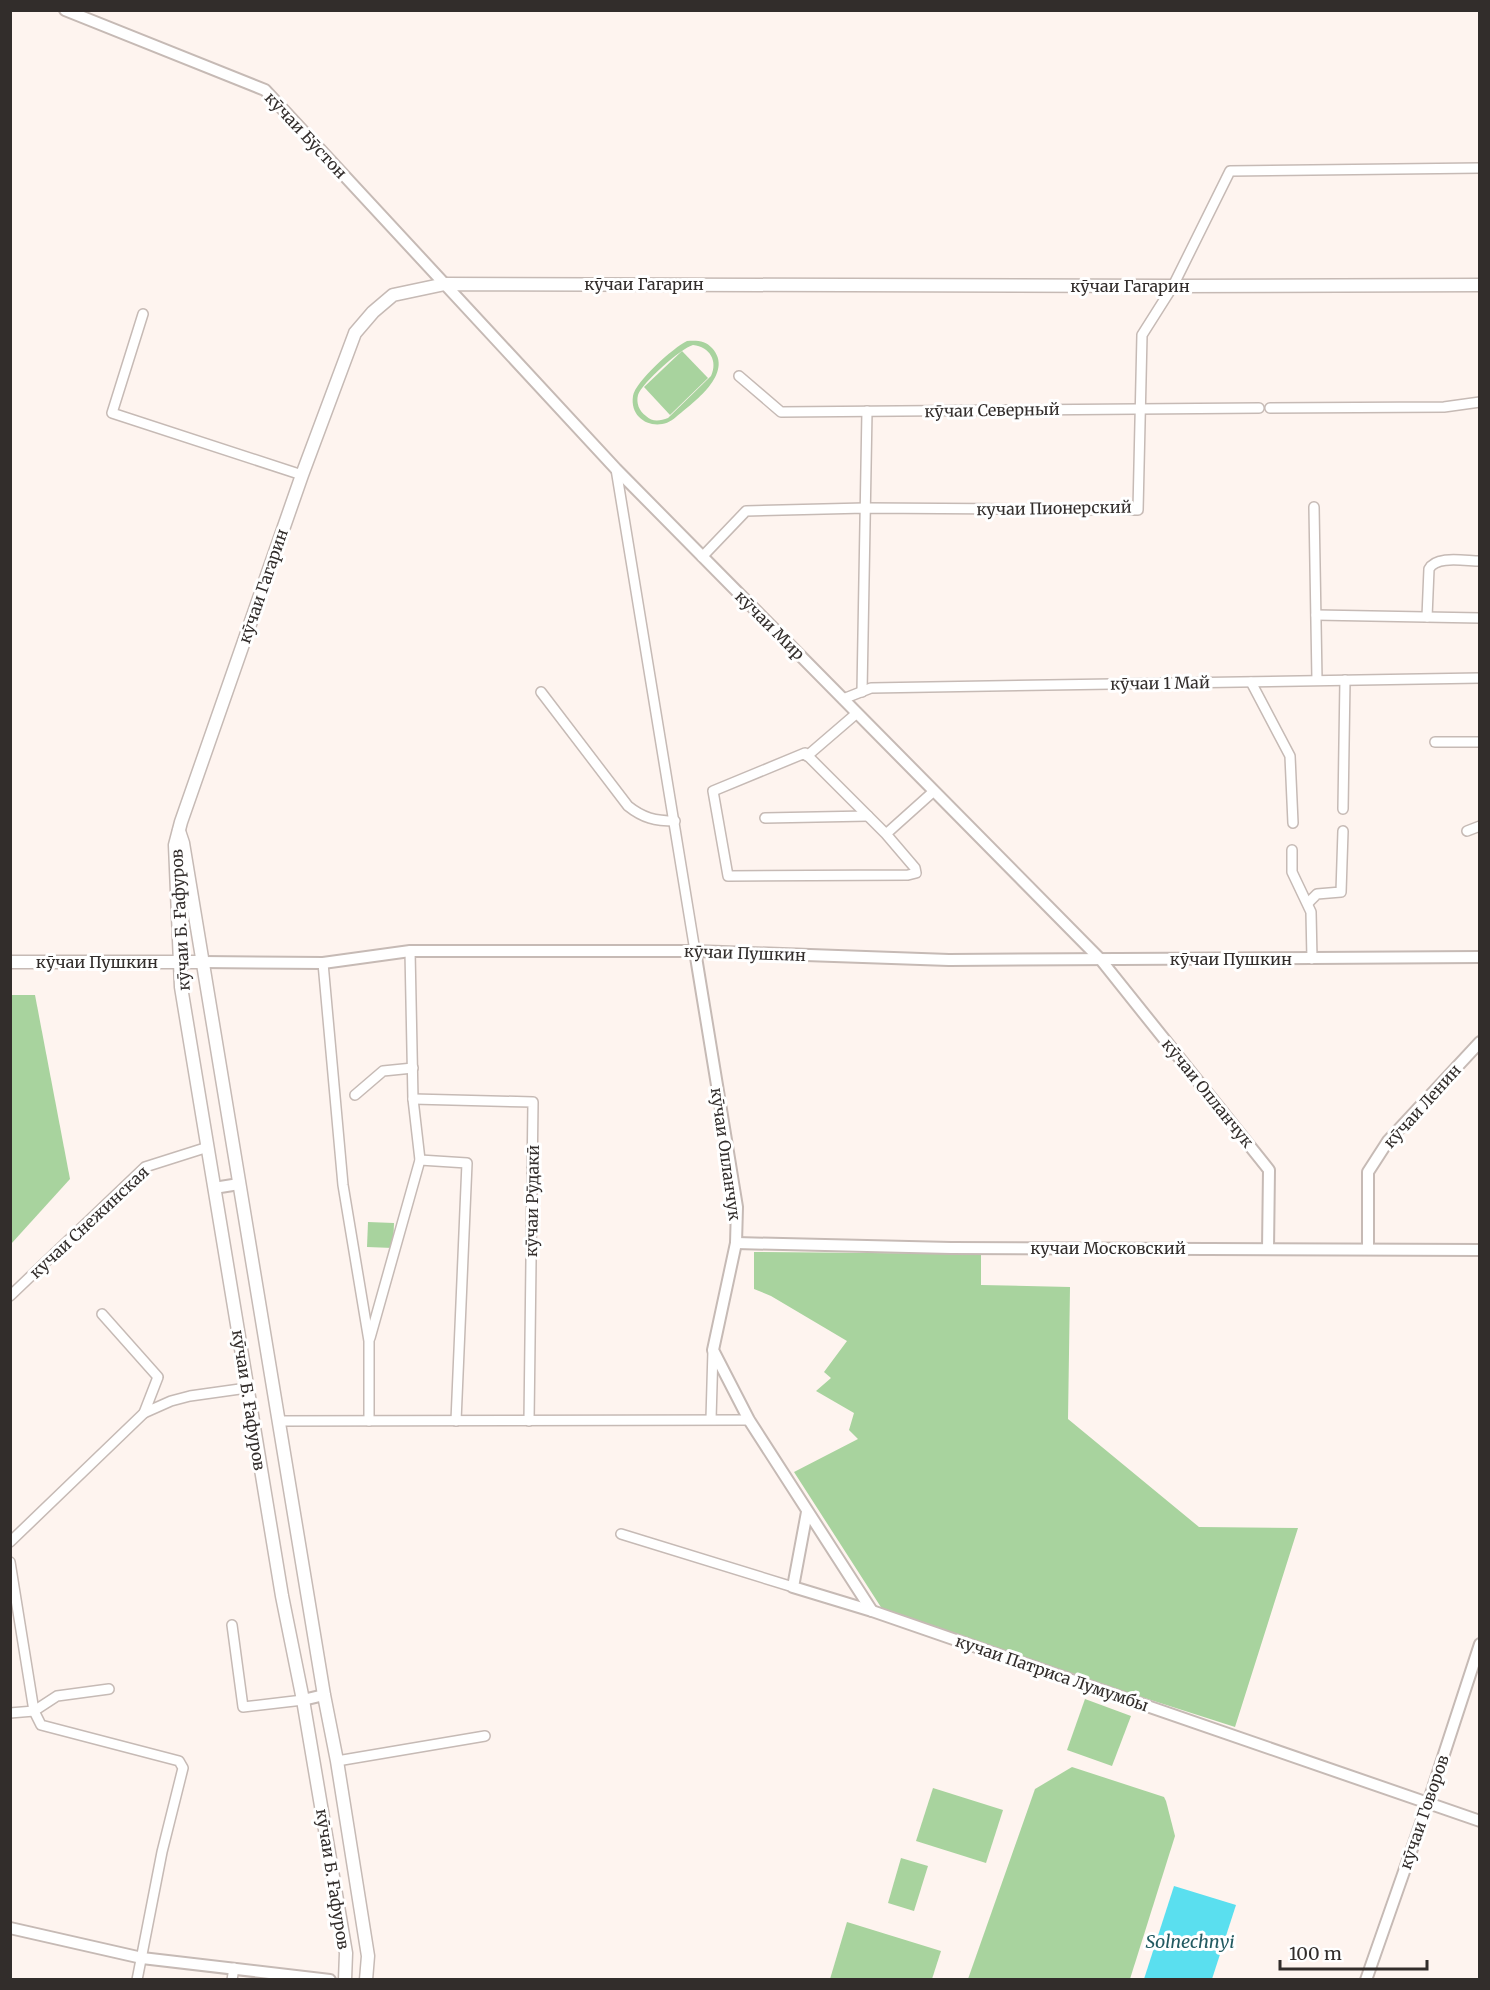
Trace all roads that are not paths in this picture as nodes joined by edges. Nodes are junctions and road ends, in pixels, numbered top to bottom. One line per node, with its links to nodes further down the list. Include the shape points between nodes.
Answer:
1 (65, 10): 3 (street, кӯчаи Бӯстон, via 265,90)
2 (1479, 168): 5 (street, кучаи Пионерский, via 1230,171)
3 (445, 284): 5 (main road, кӯчаи Гагарин); 13 (street, кӯчаи Мир); 14 (main road, кӯчаи Гагарин, via 393,296 356,333)
4 (1479, 285): 5 (main road, кӯчаи Гагарин)
5 (1173, 286): 9 (street, кучаи Пионерский, via 1142,335)
6 (143, 314): 14 (street, via 112,413)
7 (739, 376): 12 (street, кӯчаи Северный, via 781,412)
8 (1479, 402): 11 (street, via 1444,407)
9 (1140, 408): 10 (street, кӯчаи Северный); 12 (street, кӯчаи Северный); 16 (street, кучаи Пионерский, via 1138,510)
10 (1259, 408)
11 (1270, 408)
12 (867, 411): 16 (street)
13 (616, 469): 17 (street, кӯчаи Мир); 37 (street)
14 (302, 475): 40 (main road, кӯчаи Гагарин)
15 (1314, 507): 19 (street)
16 (865, 508): 17 (street, кучаи Пионерский, via 746,511); 27 (street)
17 (702, 557): 28 (street, кӯчаи Мир)
18 (1479, 561): 20 (street, via 1431,564)
19 (1316, 615): 20 (street); 23 (street)
20 (1427, 617): 21 (street)
21 (1479, 618)
22 (1479, 678): 24 (street, кӯчаи 1 Май)
23 (1317, 680): 24 (street, кӯчаи 1 Май); 25 (street, кӯчаи 1 Май)
24 (1345, 680): 34 (street)
25 (1251, 682): 27 (street, кӯчаи 1 Май, via 871,688); 38 (street, via 1290,756)
26 (542, 692): 37 (street, via 628,807 649,819)
27 (862, 692): 28 (street, кӯчаи 1 Май)
28 (843, 699): 29 (street, кӯчаи Мир)
29 (857, 712): 32 (street); 33 (street, кӯчаи Мир)
30 (1435, 741): 31 (street)
31 (1479, 742)
32 (807, 756): 35 (street); 43 (street, via 805,753 713,791 728,876 916,873)
33 (934, 791): 43 (street); 50 (street, кӯчаи Мир)
34 (1343, 809)
35 (868, 816): 36 (street); 43 (street)
36 (765, 818)
37 (675, 821): 47 (street)
38 (1293, 823)
39 (1479, 826): 42 (street)
40 (179, 831): 52 (main road, кӯчаи Б. Ғафуров, via 175,845); 53 (main road, кӯчаи Б. Ғафуров)
41 (1343, 831): 45 (street, via 1341,892 1317,894)
42 (1467, 831)
43 (886, 834)
44 (1292, 850): 45 (street, via 1292,872)
45 (1308, 903): 49 (street)
46 (410, 951): 47 (street, кӯчаи Пушкин); 54 (street, кӯчаи Пушкин); 56 (street)
47 (695, 951): 50 (street, кӯчаи Пушкин, via 949,960); 63 (street, кӯчаи Опланчук, via 737,1207)
48 (1479, 957): 49 (street, кӯчаи Пушкин)
49 (1312, 959): 50 (street, кӯчаи Пушкин)
50 (1101, 960): 64 (street, кӯчаи Опланчук, via 1269,1170)
51 (10, 962): 52 (main road, кӯчаи Пушкин)
52 (180, 962): 53 (main road, кӯчаи Пушкин); 59 (main road, кӯчаи Б. Ғафуров)
53 (202, 962): 54 (street, кӯчаи Пушкин); 61 (main road, кӯчаи Б. Ғафуров)
54 (323, 963): 69 (street, via 343,1185)
55 (1479, 1042): 65 (street, кӯчаи Ленин, via 1388,1141 1368,1172)
56 (413, 1068): 57 (street, via 383,1071); 58 (street)
57 (356, 1095)
58 (413, 1099): 60 (street); 78 (street, кӯчаи Рӯдакӣ, via 533,1102)
59 (208, 1147): 62 (main road, кӯчаи Б. Ғафуров); 67 (street, кучаи Снежинская, via 145,1167)
60 (420, 1160): 69 (street); 77 (street, via 467,1163)
61 (239, 1184): 62 (street); 75 (main road, кӯчаи Б. Ғафуров)
62 (214, 1188): 71 (main road, кӯчаи Б. Ғафуров)
63 (736, 1243): 64 (street, кучаи Московский); 70 (street, кӯчаи Опланчук)
64 (1268, 1249): 65 (street, кучаи Московский)
65 (1368, 1250): 66 (street, кучаи Московский)
66 (1479, 1251)
67 (10, 1296)
68 (102, 1314): 72 (street, via 158,1377)
69 (369, 1341): 76 (street)
70 (713, 1350): 73 (street); 74 (street)
71 (247, 1388): 72 (street, via 190,1396); 89 (main road, кӯчаи Б. Ғафуров)
72 (144, 1413): 81 (street)
73 (711, 1419): 74 (street); 78 (street)
74 (749, 1420): 79 (street)
75 (278, 1421): 76 (street); 88 (main road, кӯчаи Б. Ғафуров)
76 (369, 1421): 77 (street)
77 (456, 1421): 78 (street)
78 (529, 1421)
79 (807, 1512): 83 (street); 84 (street)
80 (621, 1534): 83 (street, кучаи Патриса Лумумбы)
81 (10, 1542)
82 (10, 1562): 90 (street)
83 (793, 1587): 84 (street, кучаи Патриса Лумумбы)
84 (872, 1611): 94 (street, кучаи Патриса Лумумбы)
85 (232, 1625): 89 (street, via 243,1707)
86 (1479, 1644): 94 (street, кӯчаи Говоров)
87 (109, 1689): 90 (street, via 57,1696)
88 (324, 1695): 89 (street); 93 (main road, кӯчаи Б. Ғафуров)
89 (303, 1700): 101 (main road, кӯчаи Б. Ғафуров, via 346,1953)
90 (34, 1711): 91 (street); 97 (street, via 41,1725 179,1761 183,1768)
91 (10, 1713)
92 (484, 1736): 93 (street)
93 (337, 1761): 102 (main road, кӯчаи Б. Ғафуров, via 368,1956)
94 (1428, 1803): 95 (street, кучаи Патриса Лумумбы); 103 (street, кӯчаи Говоров)
95 (1479, 1821)
96 (10, 1928): 97 (street)
97 (142, 1958): 98 (street); 99 (street)
98 (233, 1974): 100 (street)
99 (137, 1980)
100 (330, 1980)
101 (345, 1980)
102 (366, 1980)
103 (1366, 1980)

